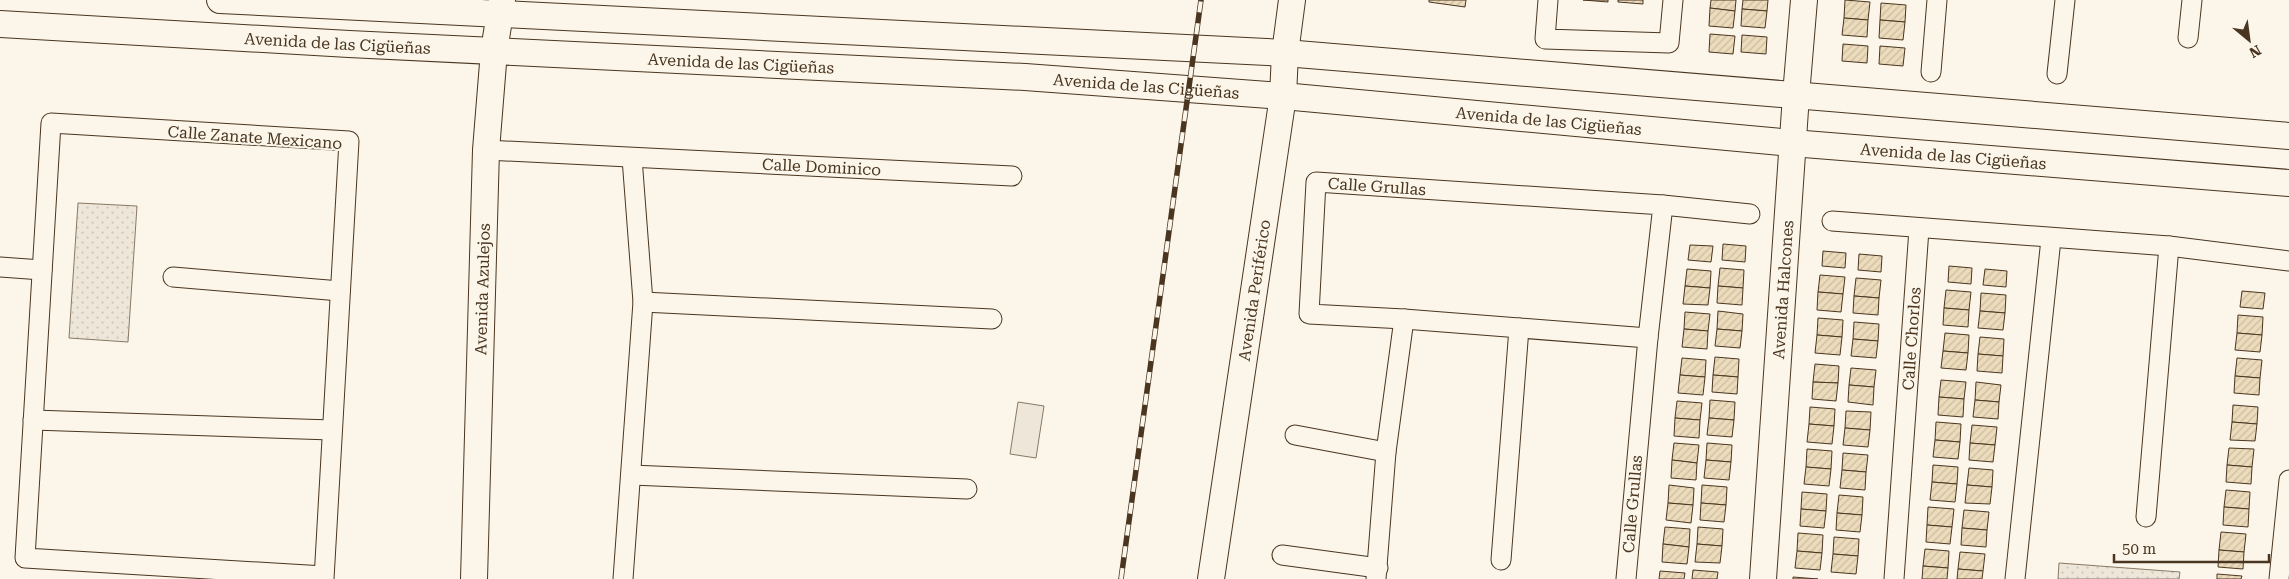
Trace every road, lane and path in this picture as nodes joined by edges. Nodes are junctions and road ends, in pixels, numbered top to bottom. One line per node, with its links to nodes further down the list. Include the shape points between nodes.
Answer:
1 (220, 0): 9 (main road)
2 (1292, 0): 13 (main road, Avenida Periférico)
3 (1548, 0): 4 (street, via 1545,38 1669,44)
4 (1673, 0)
5 (1804, 0): 16 (main road, Avenida Halcones)
6 (1937, 0): 14 (street)
7 (2065, 0): 15 (street)
8 (2192, 0): 11 (street)
9 (500, 7): 12 (main road, Avenida Azulejos); 13 (main road)
10 (0, 24): 12 (main road, Avenida de las Cigüeñas)
11 (2188, 38)
12 (494, 51): 17 (main road, Avenida de las Cigüeñas, via 1026,77); 20 (main road, Avenida Azulejos)
13 (1285, 52): 16 (main road); 17 (main road, Avenida Periférico)
14 (1931, 72)
15 (2057, 74)
16 (1796, 95): 18 (main road); 19 (main road, Avenida Halcones)
17 (1283, 96): 19 (main road, Avenida de las Cigüeñas); 54 (main road, Avenida Periférico)
18 (2289, 136)
19 (1792, 143): 23 (main road, Avenida de las Cigüeñas); 56 (main road, Avenida Halcones)
20 (486, 150): 21 (street, Calle Dominico); 52 (main road, Avenida Azulejos)
21 (632, 158): 22 (street, Calle Dominico); 35 (street)
22 (1012, 176)
23 (2289, 183)
24 (1663, 204): 25 (street, Calle Grullas); 37 (street, Calle Grullas, via 1316,182 1309,314); 39 (street, Calle Grullas)
25 (1750, 214)
26 (1832, 222): 27 (street)
27 (1919, 229): 28 (street); 57 (street, Calle Chorlos)
28 (2051, 239): 29 (street); 58 (street)
29 (2169, 246): 30 (street); 47 (street)
30 (2289, 261)
31 (0, 267): 32 (street)
32 (42, 270): 34 (street, Calle Zanate Mexicano, via 52,124 349,140); 40 (street, Calle Zanate Mexicano)
33 (173, 277): 34 (street)
34 (340, 291): 41 (street, Calle Zanate Mexicano)
35 (644, 302): 36 (street); 44 (street)
36 (992, 319)
37 (1404, 319): 38 (street, Calle Grullas); 43 (street)
38 (1519, 328): 39 (street, Calle Grullas); 49 (street)
39 (1648, 338): 55 (street, Calle Grullas)
40 (33, 420): 41 (street); 51 (street, Calle Zanate Mexicano, via 24,558)
41 (332, 430): 51 (street, Calle Zanate Mexicano)
42 (1295, 435): 43 (street)
43 (1386, 452): 50 (street)
44 (631, 475): 46 (street); 53 (street)
45 (2289, 480): 59 (street)
46 (967, 490)
47 (2146, 517)
48 (1282, 555): 50 (street)
49 (1501, 560)
50 (1377, 573)
51 (324, 578)
52 (474, 579)
53 (623, 579)
54 (1211, 579)
55 (1626, 579)
56 (1763, 579)
57 (1894, 579)
58 (2015, 579)
59 (2279, 579)

